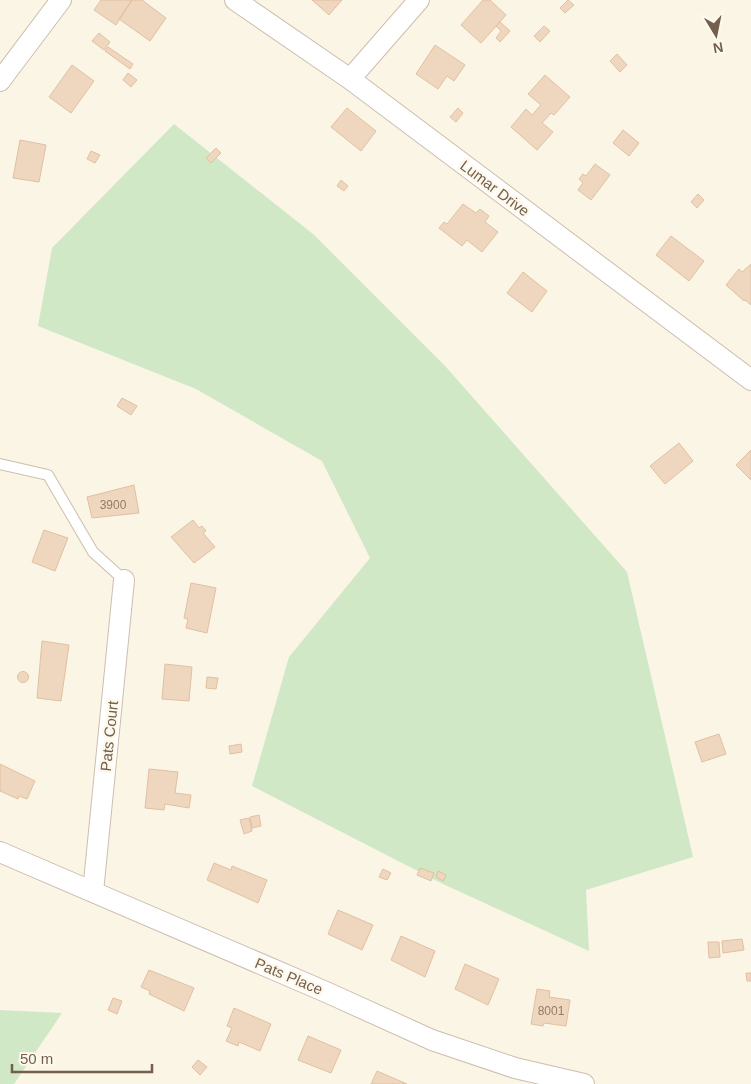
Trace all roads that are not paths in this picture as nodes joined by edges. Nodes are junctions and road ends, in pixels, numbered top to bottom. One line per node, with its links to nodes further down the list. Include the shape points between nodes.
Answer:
1 (62, 0): 5 (street)
2 (235, 0): 4 (street, Lumar Drive)
3 (419, 0): 4 (street)
4 (350, 79): 6 (street, Lumar Drive)
5 (0, 81)
6 (751, 380)
7 (0, 464): 8 (lane, via 48,475 93,552)
8 (124, 580): 10 (street, Pats Court)
9 (0, 852): 10 (street, Pats Place)
10 (93, 892): 11 (street, Pats Place, via 432,1040 515,1068)
11 (584, 1084)

